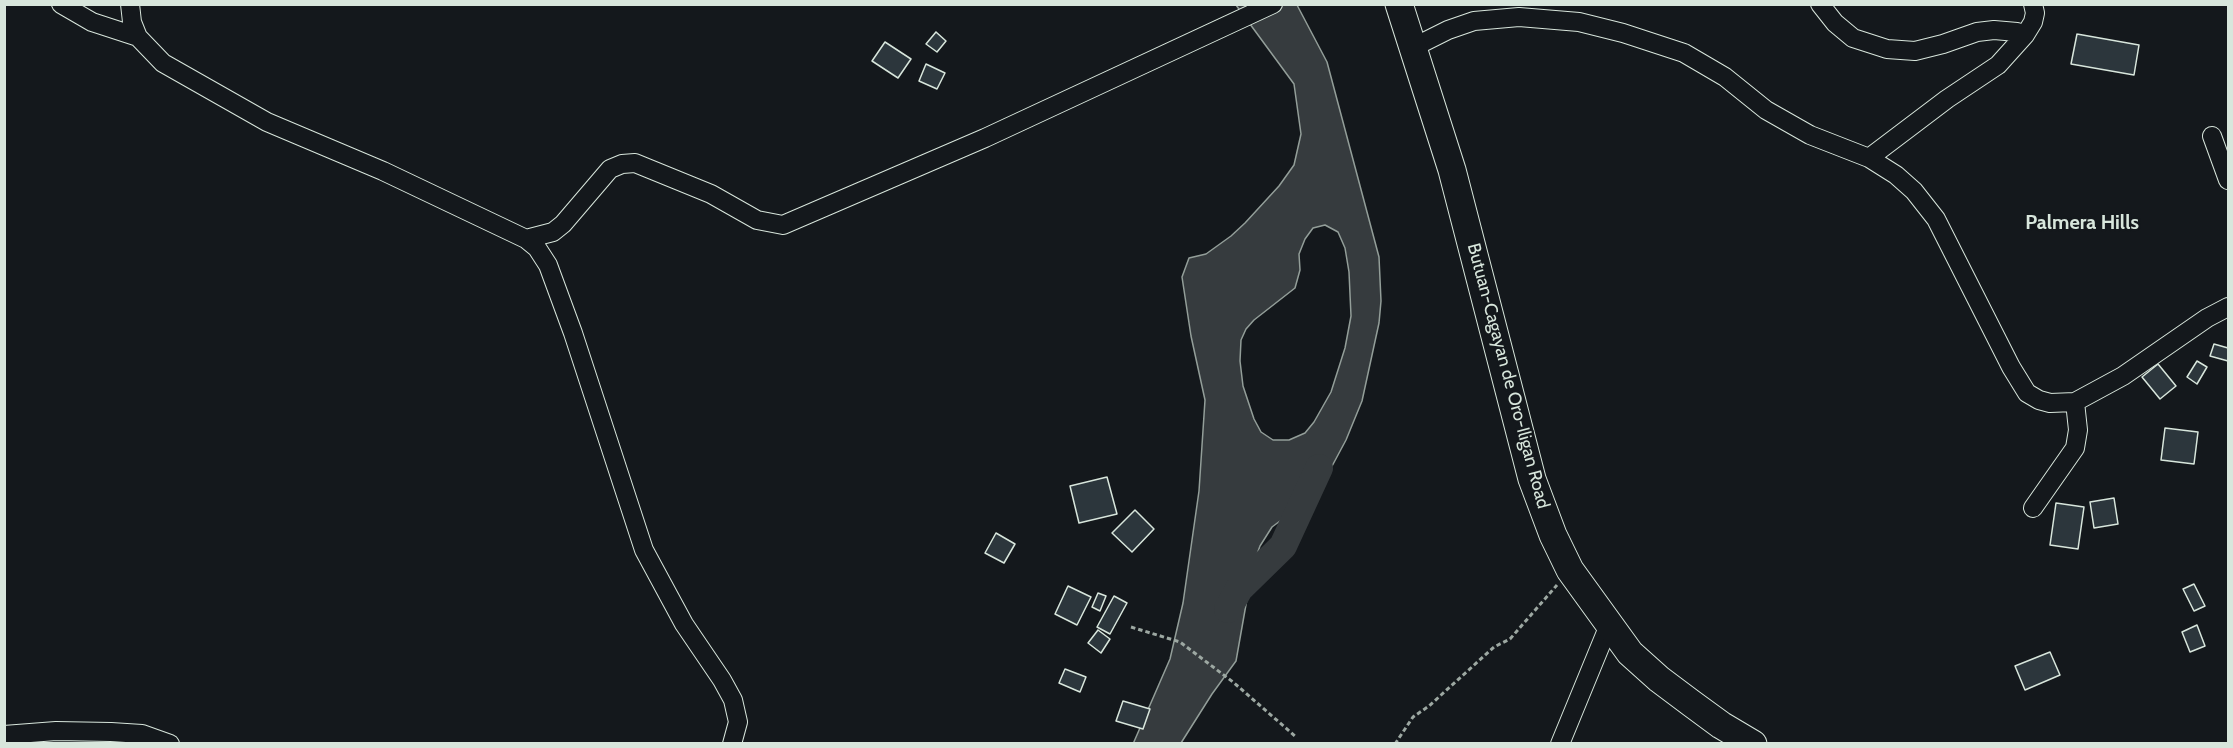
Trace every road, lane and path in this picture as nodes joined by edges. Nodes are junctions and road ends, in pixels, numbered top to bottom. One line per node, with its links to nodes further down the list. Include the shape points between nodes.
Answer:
1 (61, 4): 8 (street, via 92,22)
2 (130, 4): 8 (street)
3 (1273, 4): 13 (street, via 985,138 783,225 757,220 711,194 635,163 610,169 553,232)
4 (1400, 4): 9 (highway, Butuan-Cagayan de Oro-Iligan Road)
5 (1820, 4): 7 (street, via 1853,38 1887,49 1915,51 1994,30)
6 (2033, 4): 7 (street, via 2033,22)
7 (2025, 36): 11 (street, via 1998,65)
8 (138, 37): 13 (street, via 163,63 267,122 383,171)
9 (1412, 48): 11 (street, via 1474,21 1519,17 1601,27 1684,53 1725,77 1766,110 1810,135); 17 (highway, Butuan-Cagayan de Oro-Iligan Road, via 1452,170 1532,478)
10 (2212, 136): 12 (street)
11 (1869, 158): 15 (street, via 1896,175 1936,219 2027,393 2050,403)
12 (2229, 180)
13 (526, 239): 23 (street, via 548,265 644,550 684,624 733,700 738,722)
14 (2229, 307): 15 (street, via 2123,376)
15 (2075, 402): 16 (street, via 2078,430 2074,448)
16 (2033, 508)
17 (1570, 570): 18 (highway, Butuan-Cagayan de Oro-Iligan Road); 24 (path, via 1514,634 1413,717)
18 (1609, 625): 25 (street); 26 (highway, Butuan-Cagayan de Oro-Iligan Road, via 1630,653 1659,679)
19 (1131, 627): 21 (path, via 1180,642)
20 (4, 735): 22 (street, via 111,732 142,734)
21 (1295, 735)
22 (170, 744)
23 (732, 744)
24 (1395, 744)
25 (1560, 744)
26 (1753, 744)

